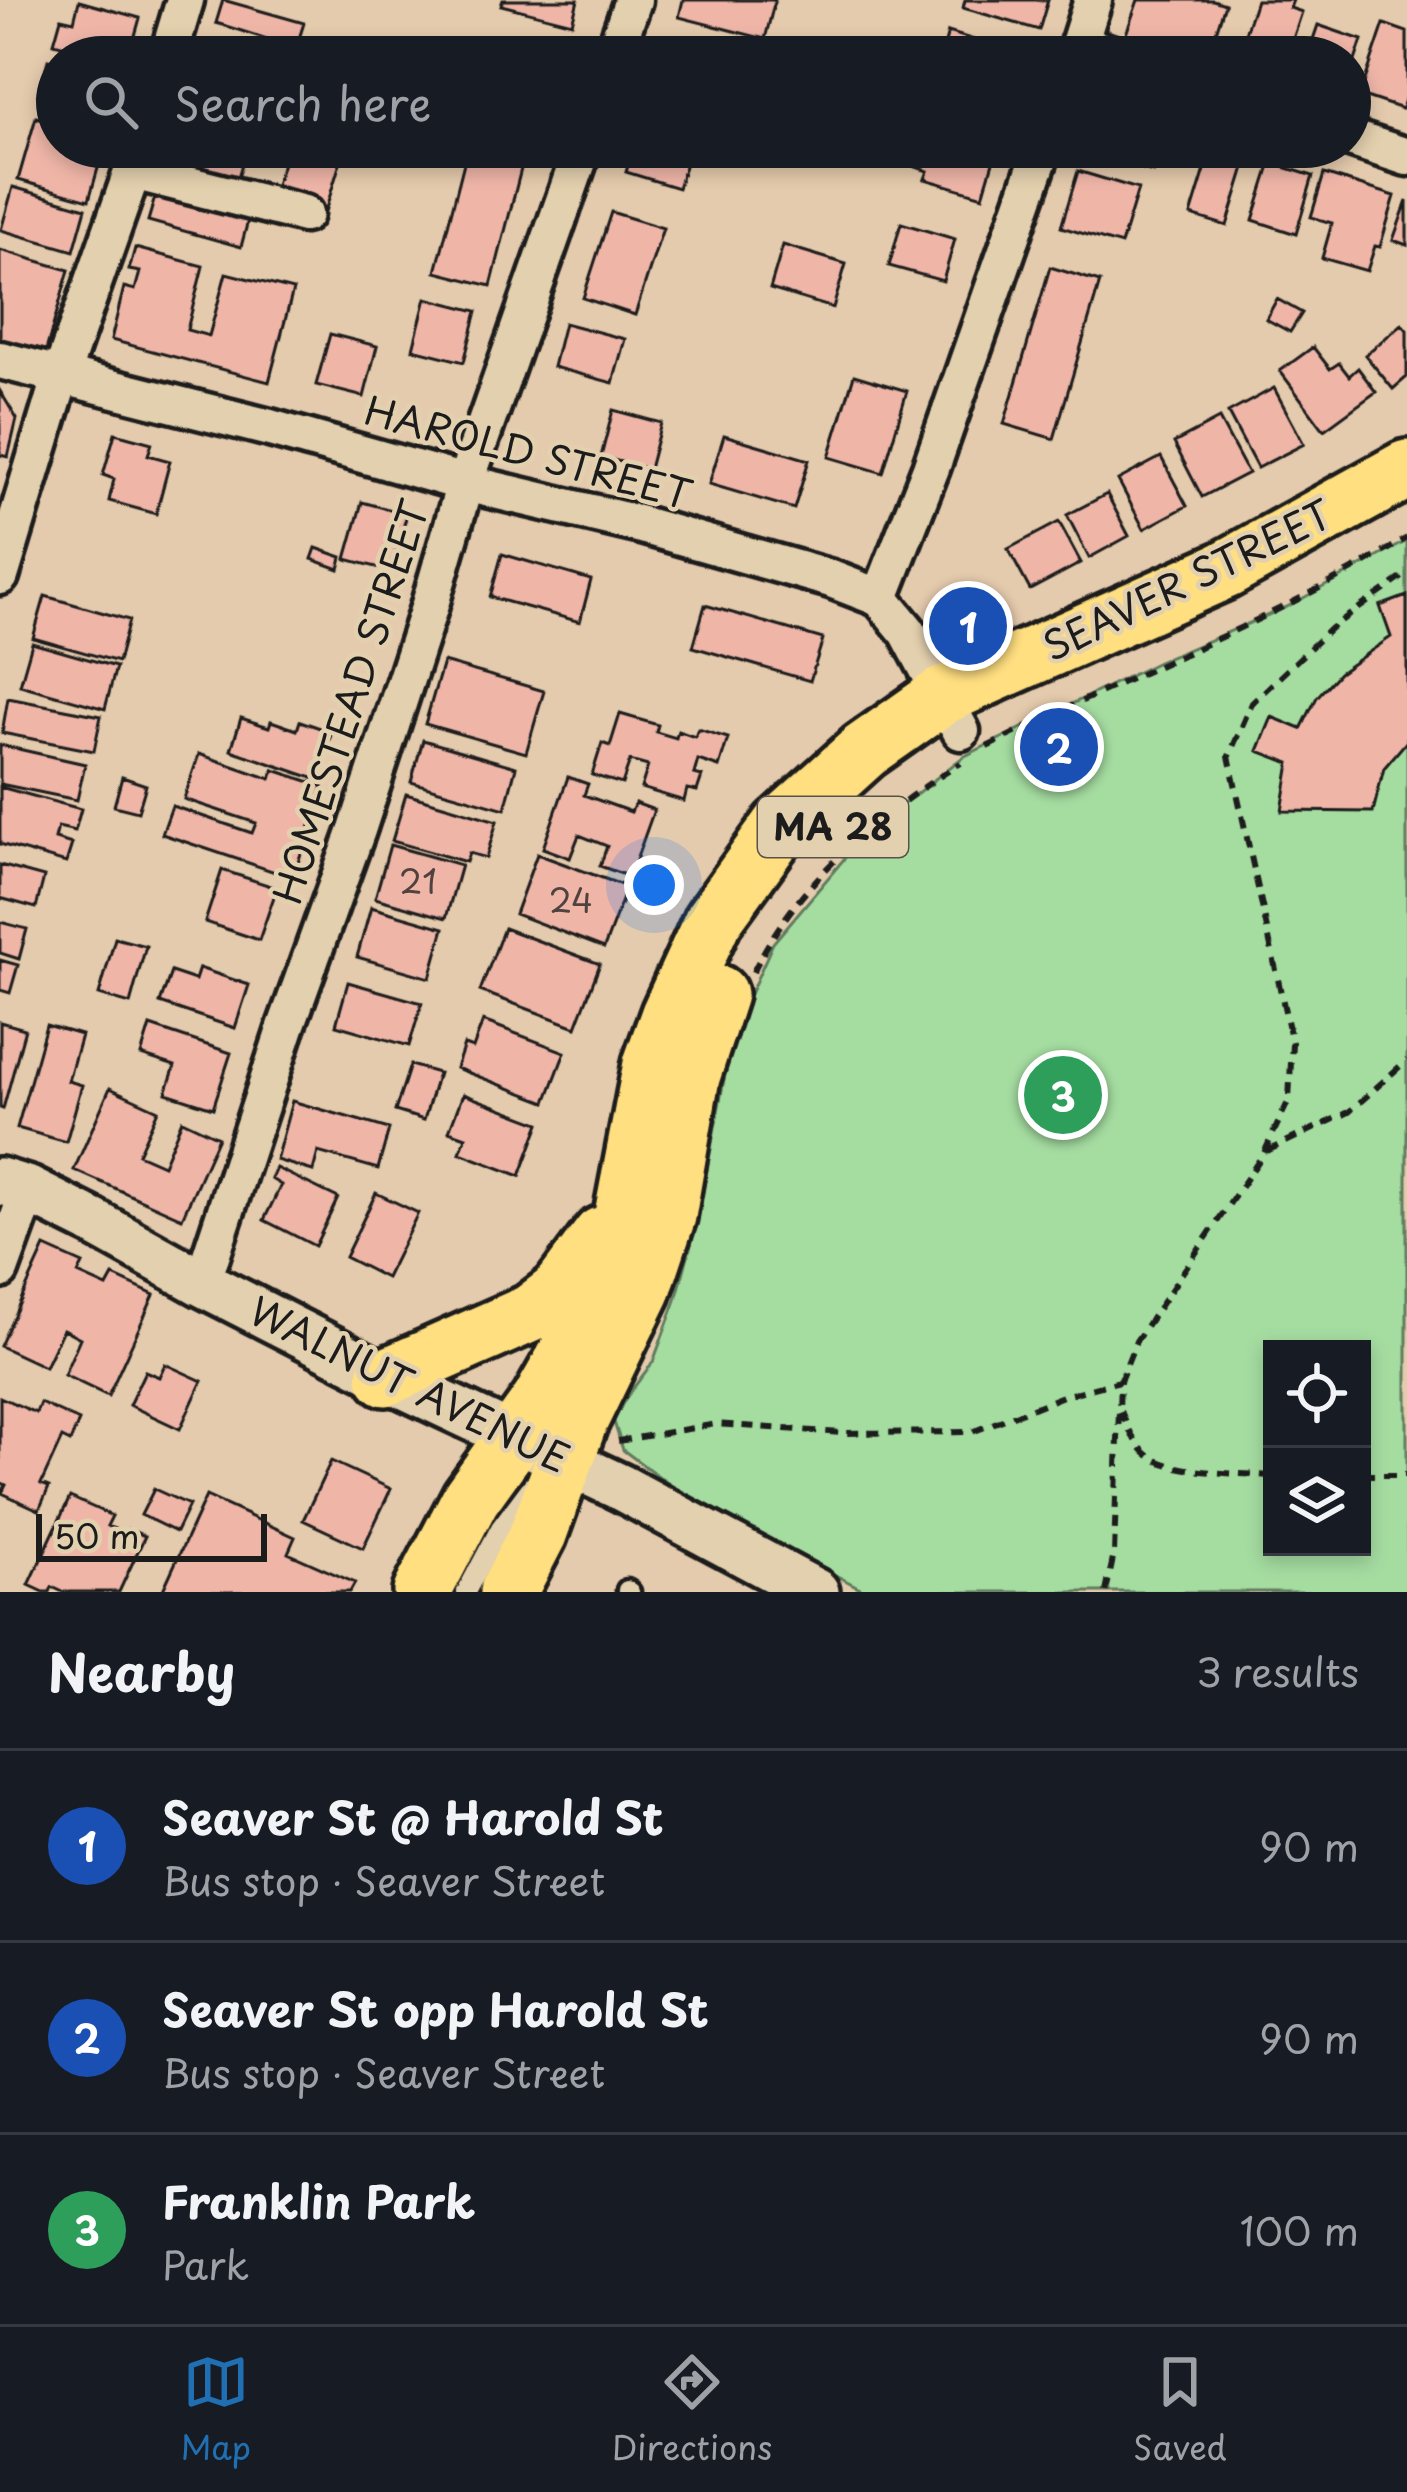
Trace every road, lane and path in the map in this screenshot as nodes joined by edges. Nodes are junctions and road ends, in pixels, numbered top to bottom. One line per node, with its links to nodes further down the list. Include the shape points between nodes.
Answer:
1 (184, 0): 4 (street)
2 (633, 0): 5 (street)
3 (1094, 0): 6 (street)
4 (174, 36)
5 (621, 36)
6 (1082, 36)
7 (1371, 144): 8 (street)
8 (1407, 157)
9 (134, 168): 15 (street)
10 (164, 168): 13 (street)
11 (576, 168): 17 (street, HOMESTEAD STREET)
12 (1036, 168): 22 (street)
13 (304, 214)
14 (0, 360): 15 (street, HAROLD STREET)
15 (62, 376): 17 (street, HAROLD STREET); 21 (street)
16 (1407, 469): 23 (main road, SEAVER STREET / MA 28, via 1225,570)
17 (465, 483): 22 (street, HAROLD STREET, via 638,524); 30 (street, HOMESTEAD STREET)
18 (1407, 512): 23 (main road, SEAVER STREET / MA 28, via 1264,591)
19 (1407, 538): 23 (path, SEAVER STREET, via 1284,607)
20 (1407, 574): 26 (path, via 1330,628 1252,704 1229,756 1292,1043 1289,1100)
21 (0, 576)
22 (880, 598): 23 (street, via 908,632)
23 (963, 734): 24 (path, SEAVER STREET, via 822,874 781,922); 28 (main road, SEAVER STREET / MA 28, via 864,751 754,859 691,964 652,1064); 34 (main road, SEAVER STREET / MA 28, via 895,772 837,823 777,889 747,937 705,1026 667,1216 642,1291)
24 (747, 984)
25 (1407, 1060): 26 (path, via 1348,1112)
26 (1264, 1153): 32 (path, via 1136,1341)
27 (15, 1185): 29 (street); 30 (street, WALNUT AVENUE)
28 (627, 1198): 31 (main road, via 551,1299); 34 (main road, SEAVER STREET / MA 28, via 570,1354)
29 (0, 1270)
30 (202, 1283): 31 (street, WALNUT AVENUE)
31 (386, 1377): 34 (street, WALNUT AVENUE)
32 (1120, 1381): 33 (path); 34 (path, via 972,1432 716,1424)
33 (1120, 1408): 35 (path, via 1154,1459); 43 (path)
34 (556, 1438): 38 (lane); 38 (lane); 39 (main road, MA 28, via 471,1498); 41 (main road, MA 28, via 538,1534); 42 (street, WALNUT AVENUE, via 620,1487)
35 (1263, 1475)
36 (1371, 1475): 37 (path)
37 (1407, 1475)
38 (500, 1528): 40 (lane)
39 (422, 1592)
40 (466, 1592)
41 (508, 1592)
42 (816, 1592)
43 (1106, 1592)

